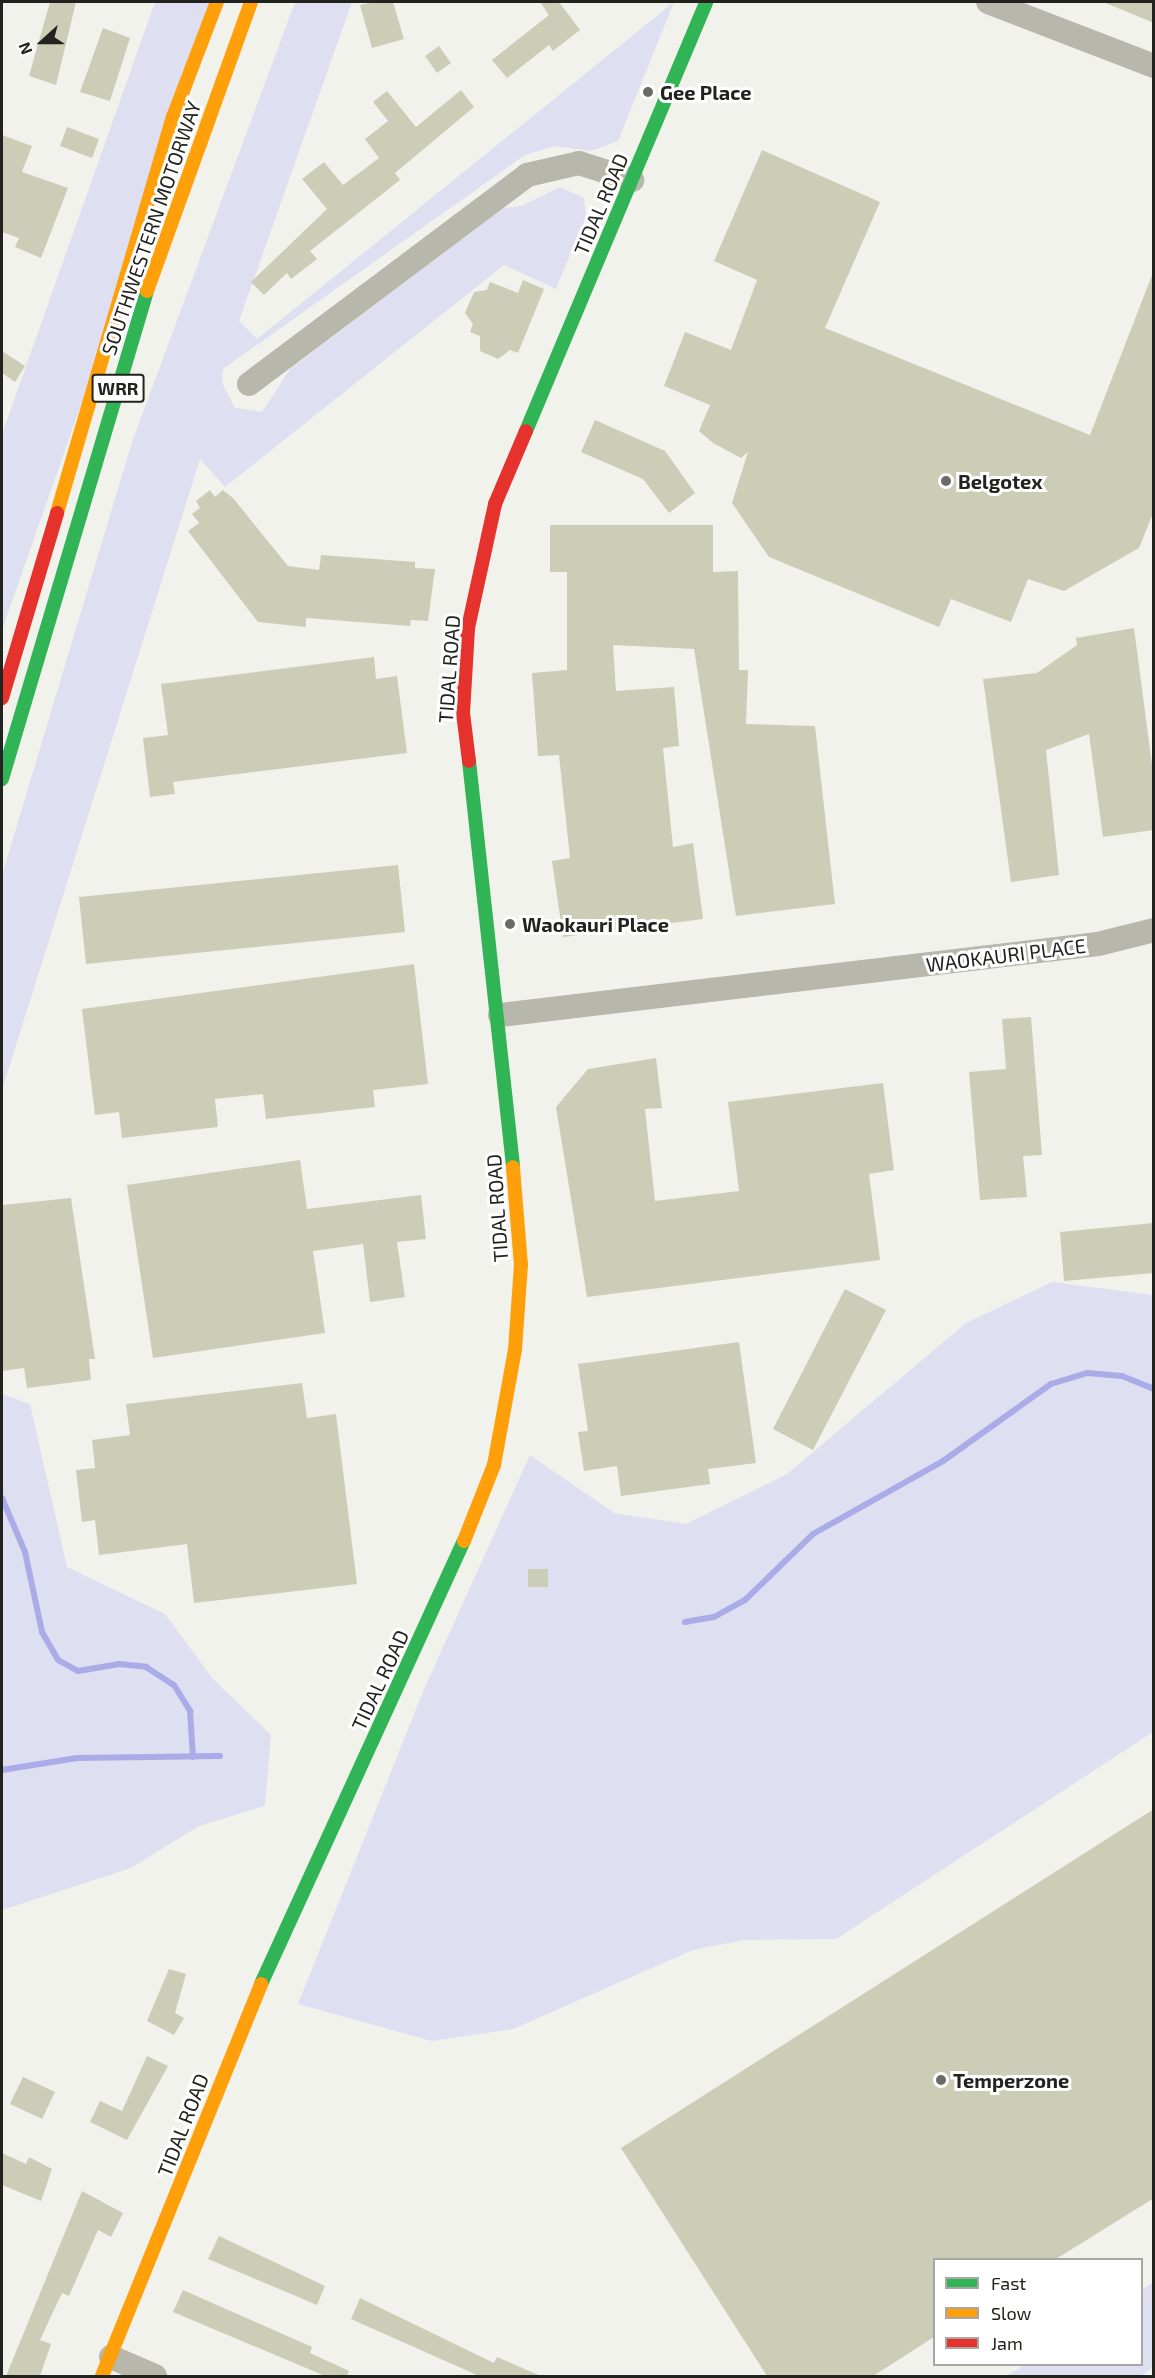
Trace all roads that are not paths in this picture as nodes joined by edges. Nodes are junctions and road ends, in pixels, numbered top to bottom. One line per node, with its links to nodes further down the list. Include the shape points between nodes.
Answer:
1 (217, 2): 8 (main road, SOUTHWESTERN MOTORWAY / WRR, via 173,117)
2 (251, 2): 9 (main road, SOUTHWESTERN MOTORWAY / WRR, via 140,312)
3 (706, 2): 6 (main road, TIDAL ROAD)
4 (988, 2): 5 (street)
5 (1154, 66)
6 (632, 180): 7 (street, via 579,163 546,166 527,175); 11 (main road, TIDAL ROAD, via 495,504 468,628 463,713)
7 (249, 384)
8 (2, 698)
9 (2, 779)
10 (1154, 930): 11 (street, WAOKAURI PLACE, via 1098,944)
11 (500, 1015): 12 (main road, TIDAL ROAD, via 521,1265 515,1350 494,1465 450,1576 251,2005)
12 (106, 2367): 13 (street)
13 (155, 2376)

